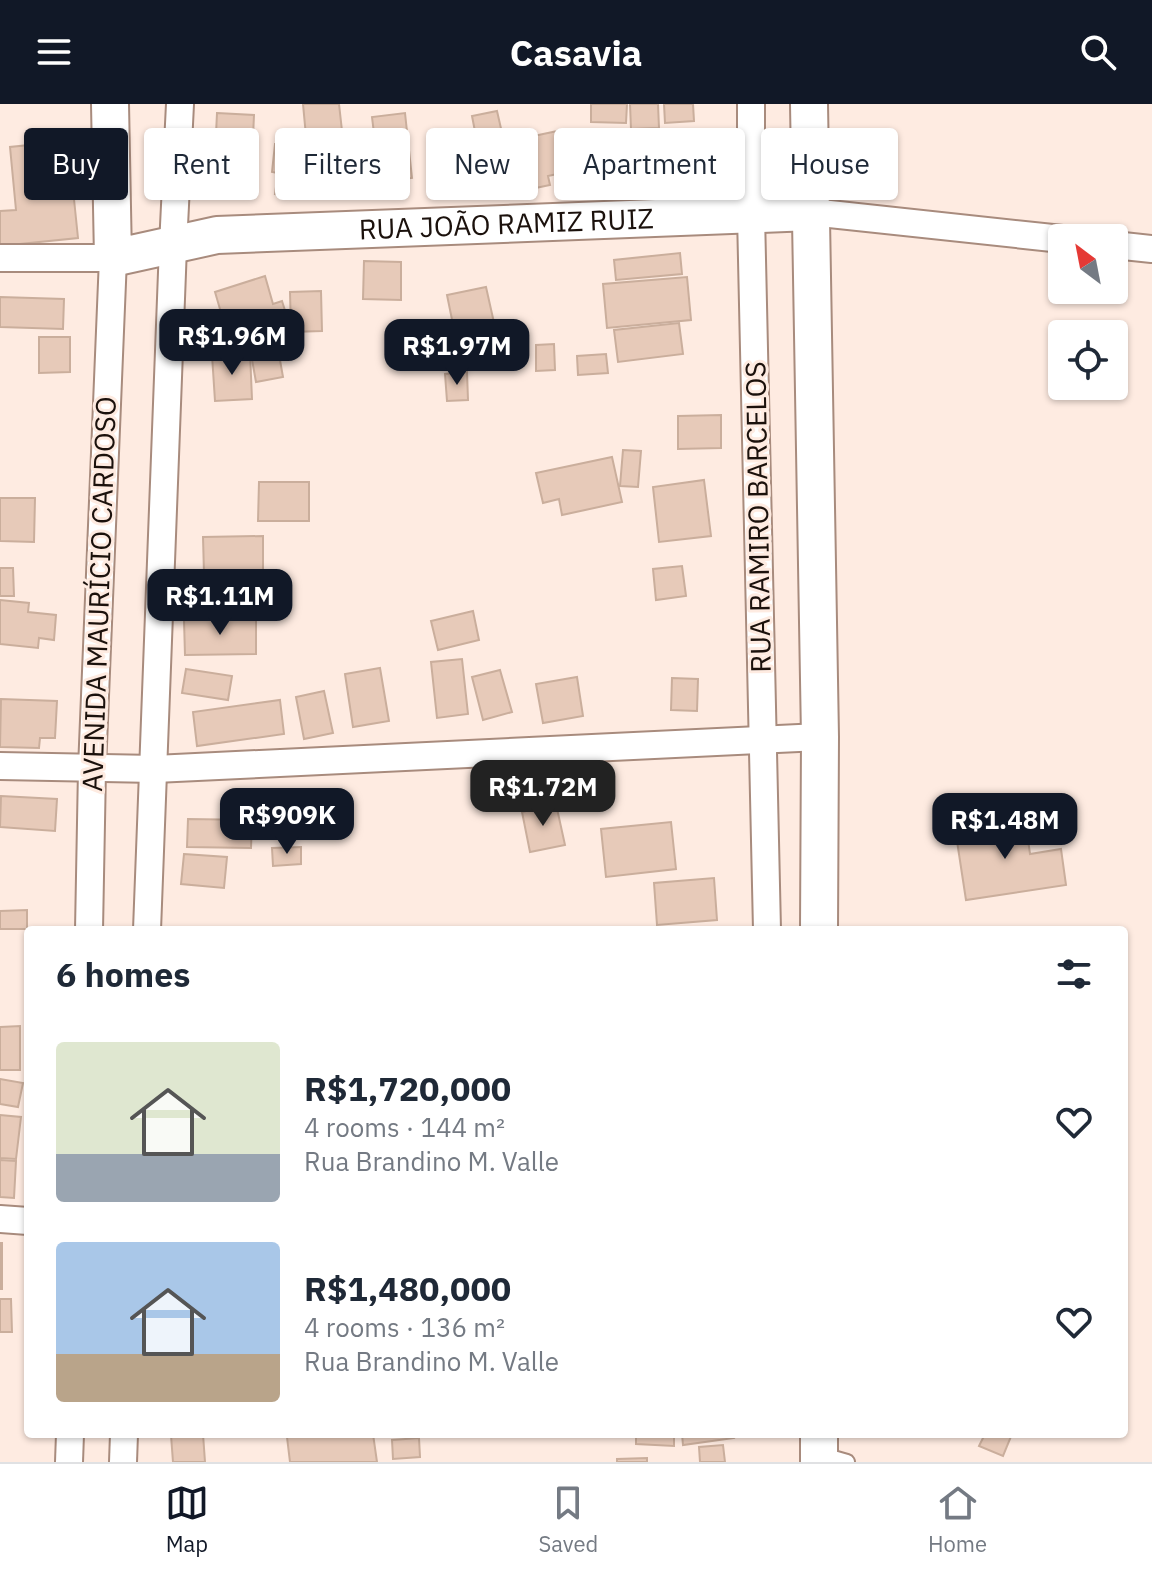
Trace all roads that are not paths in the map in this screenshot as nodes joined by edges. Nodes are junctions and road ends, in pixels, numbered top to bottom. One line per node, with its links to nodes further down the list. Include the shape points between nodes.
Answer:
1 (110, 104): 12 (street)
2 (180, 104): 8 (street)
3 (751, 104): 6 (street, RUA RAMIRO BARCELOS)
4 (809, 104): 5 (street)
5 (811, 212): 6 (street, RUA JOÃO RAMIZ RUIZ); 7 (street, RUA JOÃO RAMIZ RUIZ); 13 (street)
6 (751, 215): 8 (street, RUA JOÃO RAMIZ RUIZ, via 217,235); 14 (street, RUA RAMIRO BARCELOS)
7 (1048, 237)
8 (173, 246): 12 (street, RUA JOÃO RAMIZ RUIZ); 17 (street)
9 (1128, 246): 10 (street)
10 (1152, 249)
11 (0, 258): 12 (street, RUA JOÃO RAMIZ RUIZ)
12 (113, 258): 16 (street, AVENIDA MAURÍCIO CARDOSO)
13 (820, 737): 14 (street); 21 (street)
14 (763, 741): 17 (street); 20 (street, RUA RAMIRO BARCELOS)
15 (0, 766): 16 (street)
16 (92, 769): 17 (street); 18 (street, AVENIDA MAURÍCIO CARDOSO)
17 (155, 769): 19 (street)
18 (89, 926)
19 (147, 926)
20 (767, 926)
21 (819, 926)
22 (0, 1219): 23 (street)
23 (24, 1221)
24 (70, 1438): 26 (street)
25 (124, 1438): 27 (street)
26 (69, 1462)
27 (123, 1462)

